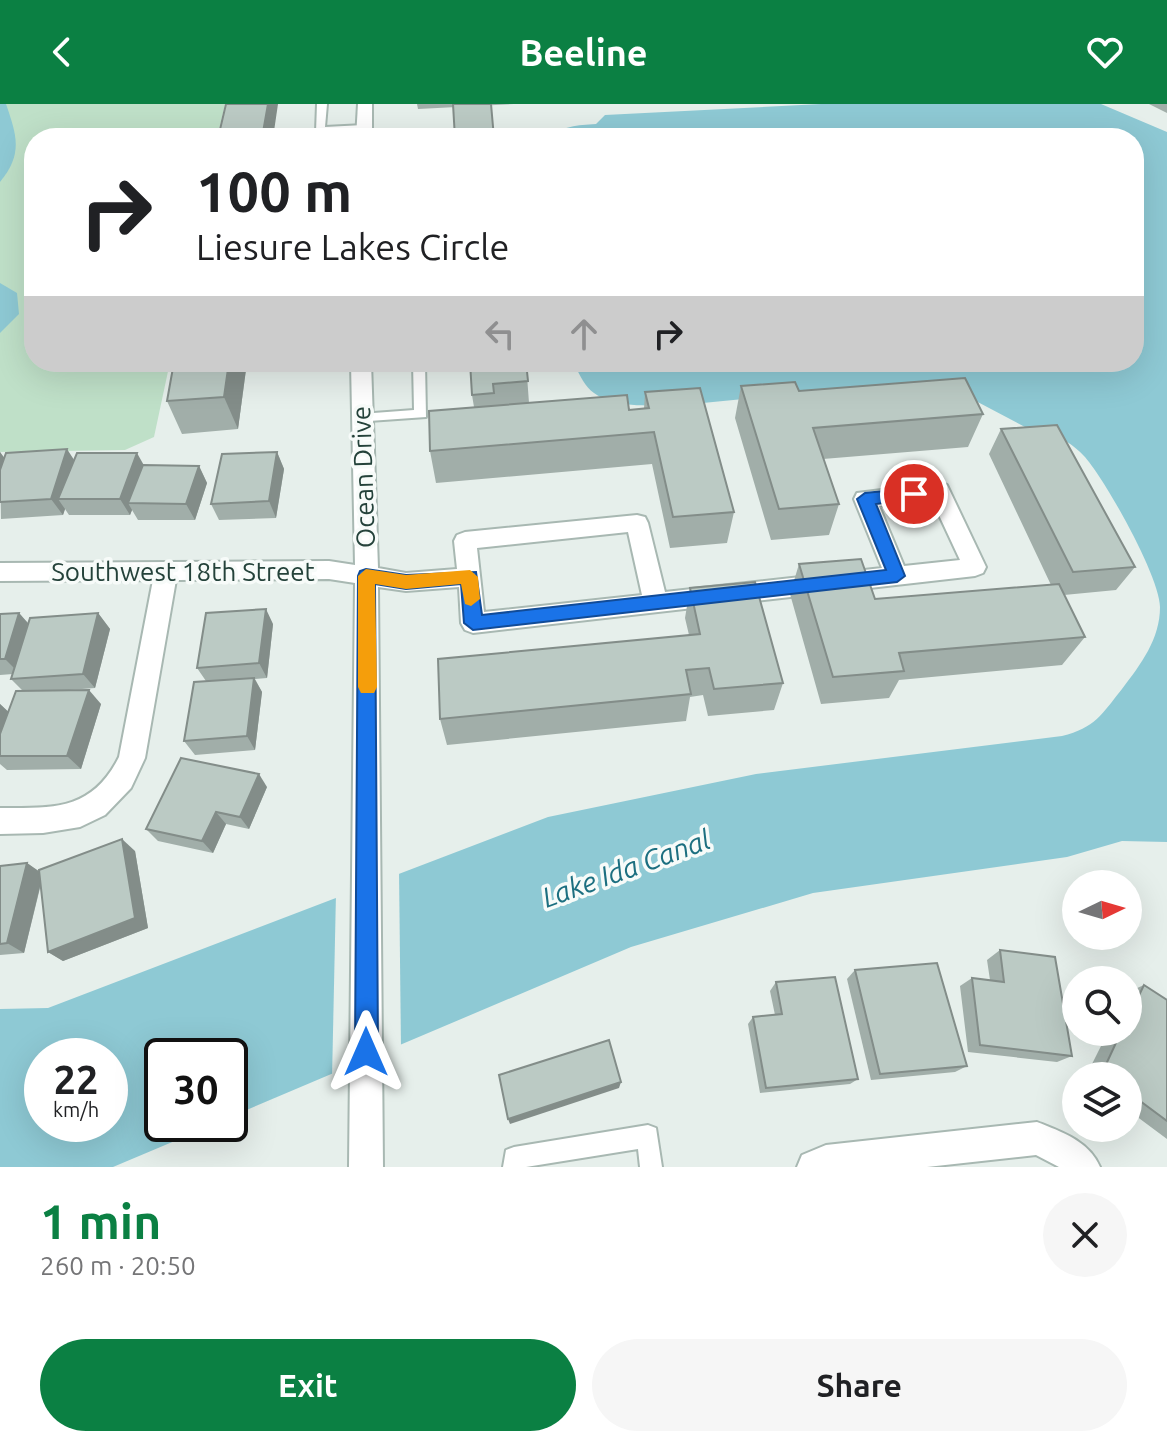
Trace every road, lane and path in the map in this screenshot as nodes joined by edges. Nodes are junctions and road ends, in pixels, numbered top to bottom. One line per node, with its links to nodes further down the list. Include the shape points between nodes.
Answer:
1 (322, 104): 3 (lane)
2 (365, 104): 4 (street)
3 (320, 128)
4 (364, 128)
5 (361, 372): 7 (street, Ocean Drive)
6 (419, 372): 7 (lane, via 421,414)
7 (360, 419): 10 (street, Ocean Drive)
8 (166, 571): 9 (street, Southwest 18th Street); 10 (street, Southwest 18th Street, via 329,570); 14 (street, via 124,780 83,814 56,821)
9 (0, 572)
10 (366, 576): 12 (street, Southwest 18th Street, via 406,582); 15 (street, Ocean Drive)
11 (897, 576): 11 (street, via 975,567 939,491 865,499); 13 (street)
12 (470, 577): 13 (street, via 473,623); 13 (street, via 465,541 637,523)
13 (656, 603)
14 (0, 821)
15 (366, 1167)
16 (514, 1167): 17 (lane, via 514,1158 648,1136)
17 (651, 1167)
18 (814, 1167): 19 (street, via 1037,1138)
19 (1083, 1167)

